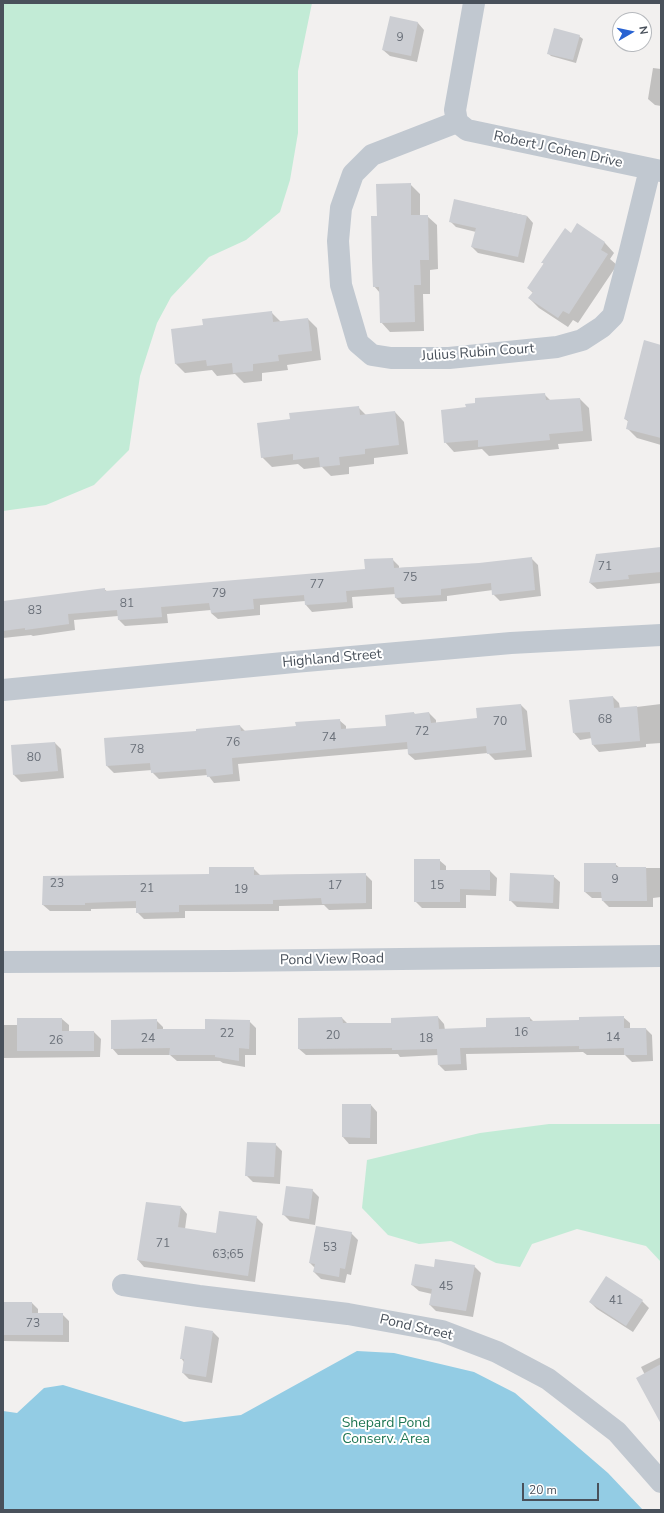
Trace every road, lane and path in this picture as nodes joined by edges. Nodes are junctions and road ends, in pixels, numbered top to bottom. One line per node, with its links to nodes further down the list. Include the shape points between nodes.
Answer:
1 (474, 3): 2 (street, via 455,110)
2 (457, 122): 3 (street, Robert J Cohen Drive, via 467,130); 3 (street, Julius Rubin Court, via 372,155 353,174 341,208 338,241 341,285 358,343 372,356 449,358 557,347 582,340 602,327 613,316)
3 (655, 170)
4 (661, 635): 5 (street, Highland Street, via 504,644)
5 (3, 690)
6 (661, 956): 7 (street, Pond View Road)
7 (3, 962)
8 (123, 1285): 9 (street, Pond Street, via 348,1314 442,1331 496,1352 548,1379 617,1432)
9 (661, 1482)

